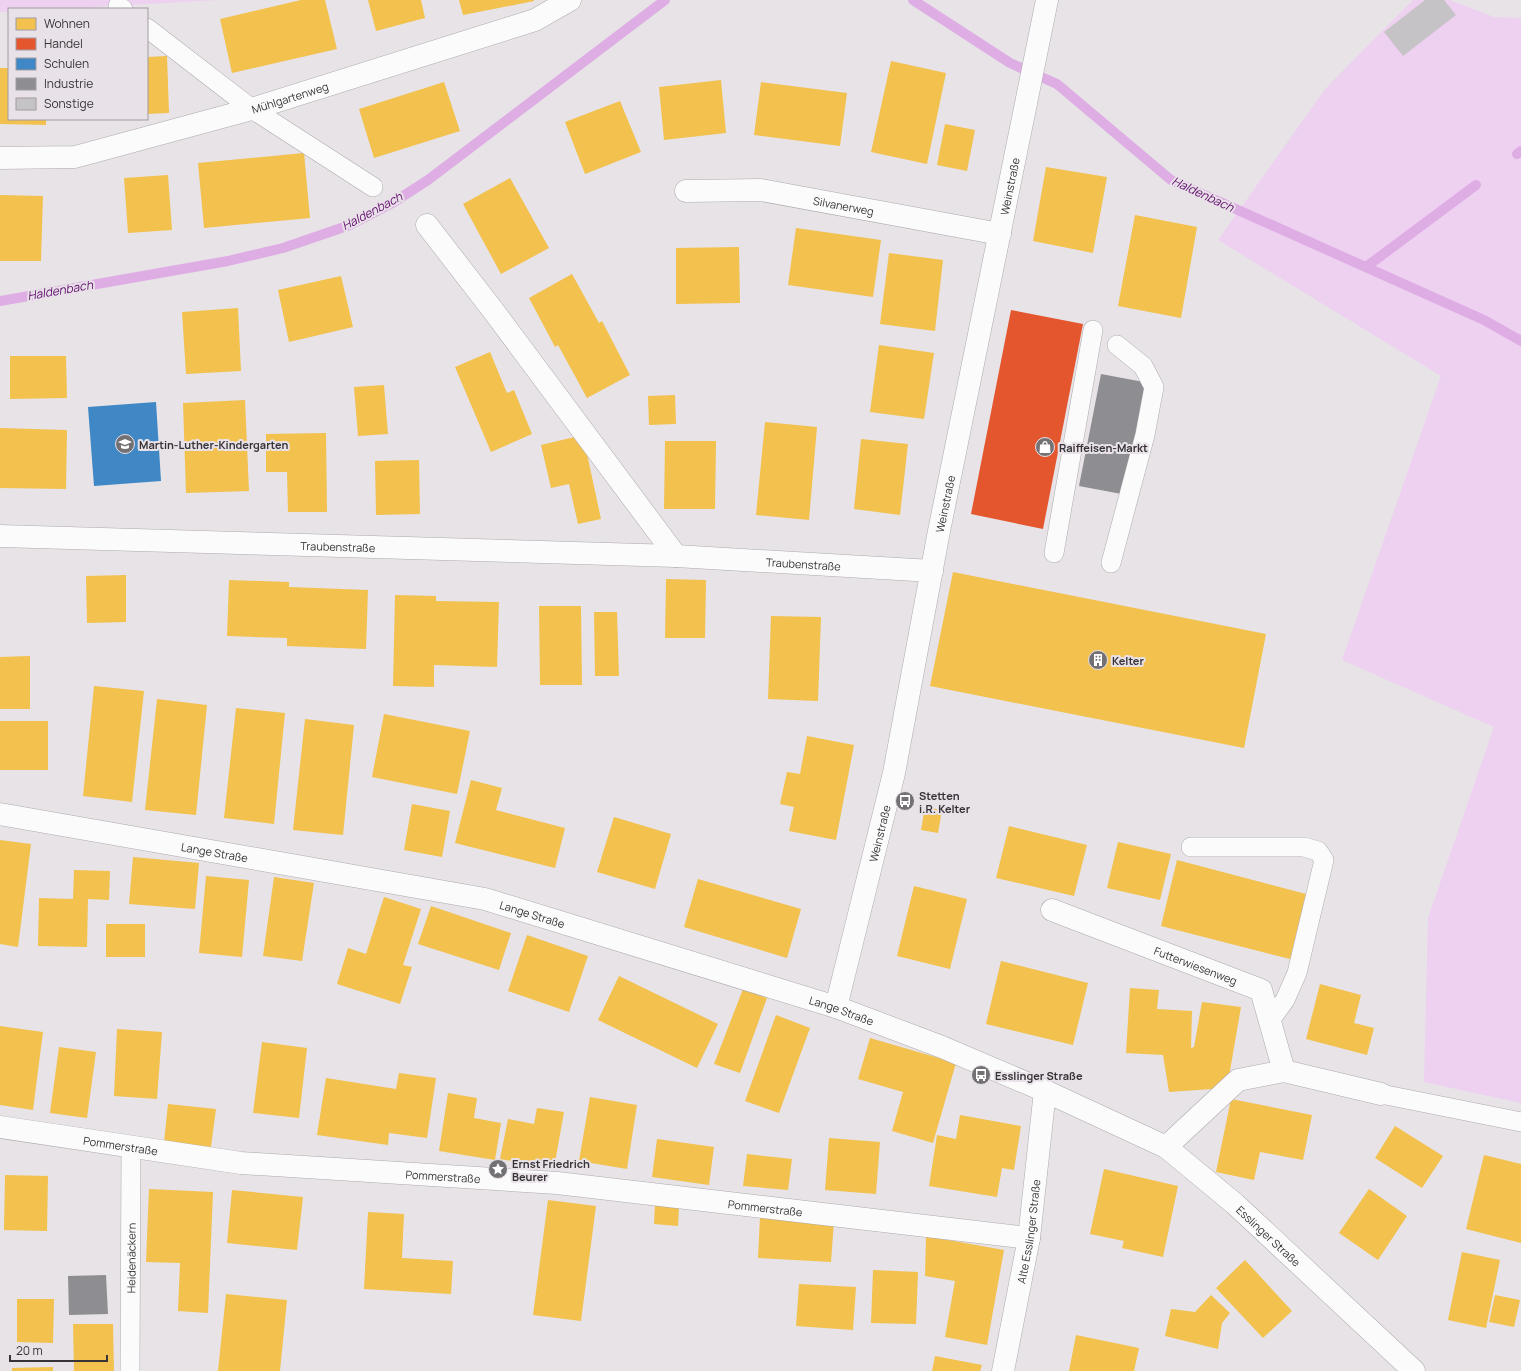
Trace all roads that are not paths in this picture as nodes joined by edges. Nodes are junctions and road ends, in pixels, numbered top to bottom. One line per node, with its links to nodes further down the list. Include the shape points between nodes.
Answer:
1 (570, 0): 4 (street, Mühlgartenweg, via 535,20)
2 (1047, 0): 9 (street, Weinstraße)
3 (148, 29): 4 (lane)
4 (252, 109): 5 (street, Mühlgartenweg, via 75,157); 6 (lane)
5 (0, 158)
6 (373, 187)
7 (686, 191): 9 (street, Silvanerweg, via 760,190)
8 (427, 226): 14 (street)
9 (1000, 234): 16 (street, Weinstraße)
10 (1093, 330): 13 (lane)
11 (1117, 345): 15 (lane, via 1143,366 1154,387 1145,435)
12 (0, 536): 14 (street, Traubenstraße)
13 (1054, 553)
14 (676, 556): 16 (street, Traubenstraße)
15 (1111, 563)
16 (932, 571): 20 (street, Weinstraße, via 894,773)
17 (0, 814): 20 (street, Lange Straße, via 485,899)
18 (1191, 847): 21 (lane, via 1304,847 1318,851 1324,860 1297,973 1285,1000)
19 (1052, 910): 21 (street, Futterwiesenweg, via 1261,990)
20 (836, 1007): 23 (street, Lange Straße, via 942,1047)
21 (1269, 1022): 22 (street, Futterwiesenweg)
22 (1284, 1071): 24 (street); 28 (street, via 1238,1080)
23 (1045, 1091): 28 (street, Esslinger Straße); 29 (street, Alte Esslinger Straße)
24 (1380, 1094): 25 (lane)
25 (1521, 1122)
26 (0, 1127): 27 (street, Pommerstraße)
27 (132, 1146): 29 (street, Pommerstraße, via 241,1163 558,1183); 30 (lane, Heidenäckern)
28 (1166, 1147): 32 (street, Esslinger Straße, via 1235,1204)
29 (1029, 1238): 31 (street, Alte Esslinger Straße)
30 (130, 1371)
31 (1003, 1371)
32 (1414, 1371)

